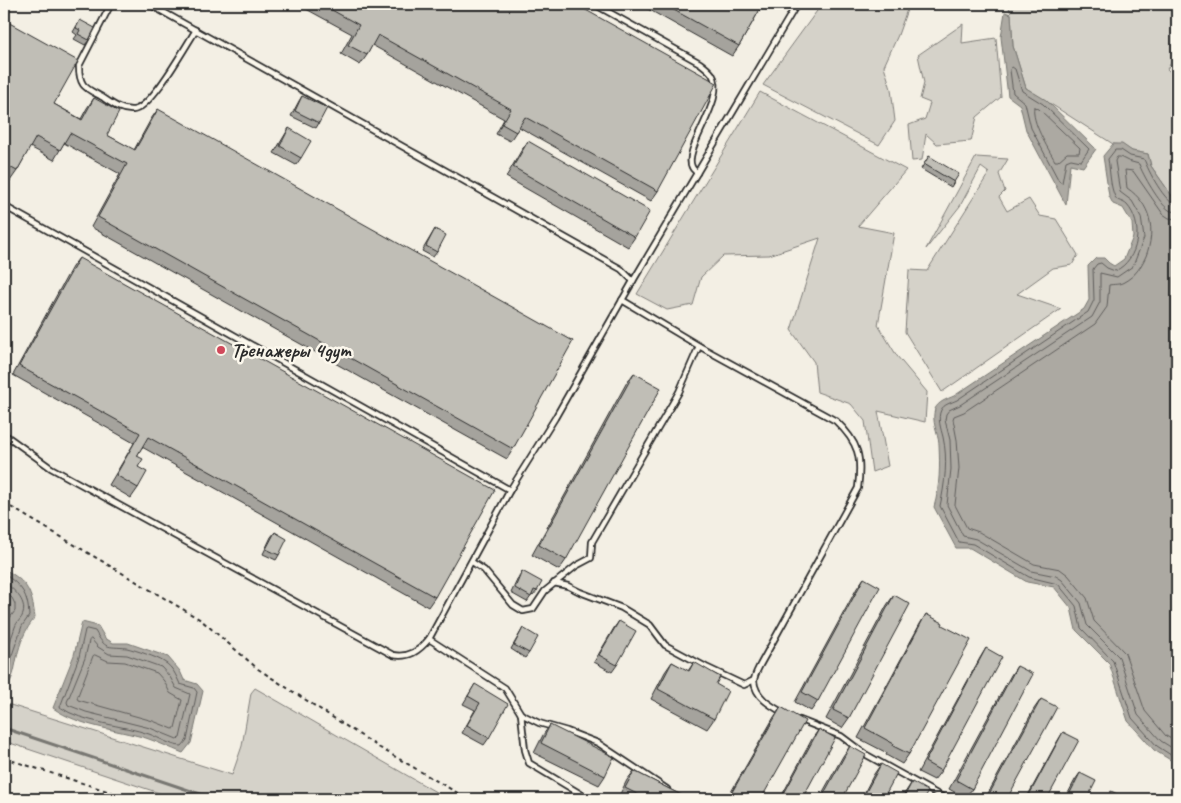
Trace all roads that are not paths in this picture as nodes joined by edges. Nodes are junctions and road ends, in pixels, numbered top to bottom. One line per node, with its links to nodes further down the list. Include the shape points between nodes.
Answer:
1 (111, 4): 5 (lane, via 79,66 79,78 83,86 122,109 134,110 144,106)
2 (149, 4): 5 (lane)
3 (594, 4): 6 (lane, via 700,63 712,74 715,86 713,100 690,156 691,167)
4 (797, 4): 6 (lane)
5 (196, 30): 8 (lane, via 621,268)
6 (697, 173): 8 (lane)
7 (4, 206): 12 (lane)
8 (633, 280): 9 (lane)
9 (622, 300): 10 (lane); 12 (lane)
10 (699, 346): 14 (lane, via 679,392 592,542 591,558); 16 (lane, via 836,421 849,433 858,449 861,468 858,488)
11 (4, 434): 15 (lane, via 51,468 393,655 404,657 420,650)
12 (510, 490): 13 (lane)
13 (472, 562): 14 (lane, via 484,570 513,605 523,611 533,609); 15 (lane)
14 (554, 583): 16 (lane, via 622,608 650,625 664,645 706,667 744,685)
15 (429, 639): 17 (lane, via 505,688)
16 (754, 680): 18 (lane, via 758,694)
17 (521, 714): 20 (lane, via 598,743); 21 (lane, via 529,763)
18 (786, 714)
19 (794, 718): 22 (lane, via 841,736 865,754)
20 (676, 794)
21 (589, 799)
22 (946, 799)

